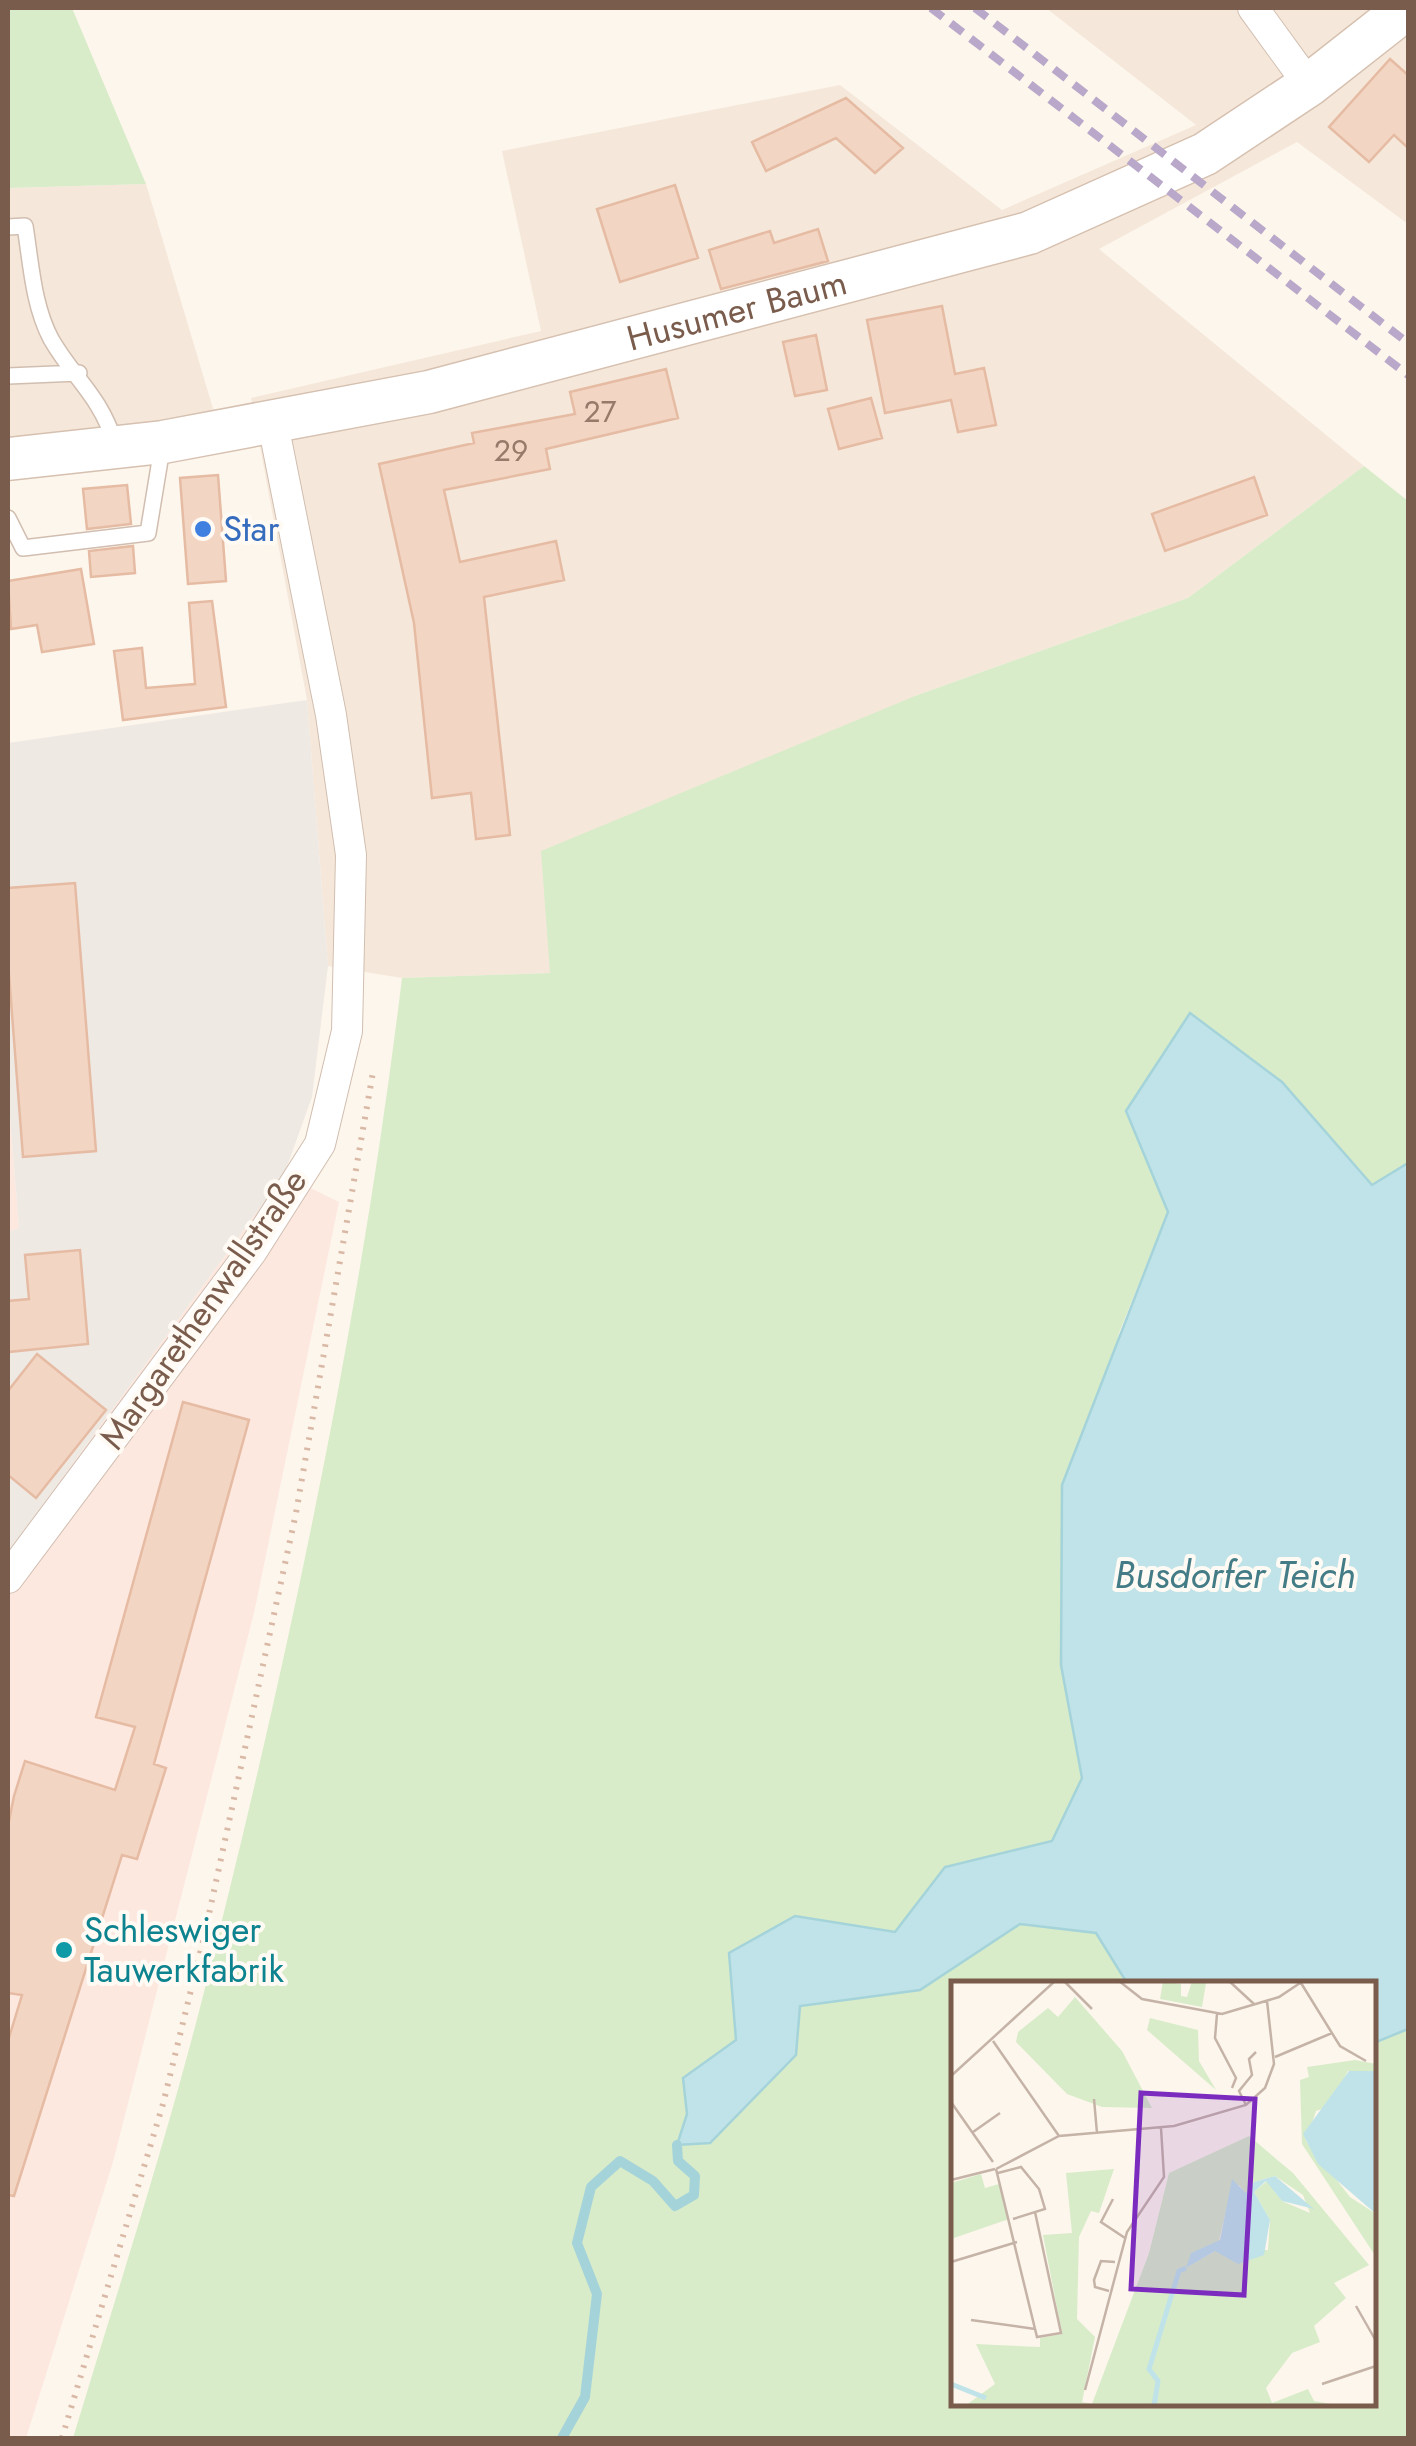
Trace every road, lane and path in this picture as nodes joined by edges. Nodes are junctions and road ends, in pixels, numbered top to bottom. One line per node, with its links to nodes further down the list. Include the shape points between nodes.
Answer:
1 (1253, 8): 3 (street)
2 (1407, 8): 3 (street, Husumer Baum)
3 (1309, 85): 7 (street, Husumer Baum, via 1205,154 1028,232 592,353)
4 (8, 228): 5 (lane, via 25,226 40,313 52,341)
5 (78, 372): 6 (lane); 9 (lane, via 104,410)
6 (8, 376)
7 (272, 424): 8 (street, Husumer Baum); 13 (street, Margarethenwallstraße, via 331,714 351,856 346,1031 320,1144 252,1250)
8 (163, 442): 9 (street, Husumer Baum); 11 (lane, via 148,533 22,548)
9 (116, 447): 10 (street, Husumer Baum)
10 (8, 460)
11 (8, 518)
12 (375, 1059): 14 (path, via 296,1513 204,1937 164,2104)
13 (9, 1572)
14 (62, 2438)

